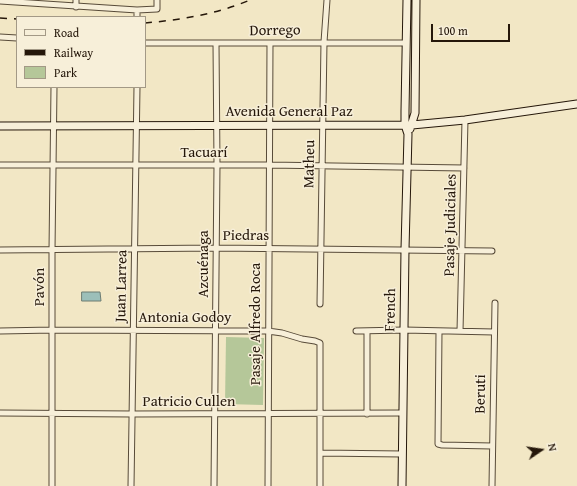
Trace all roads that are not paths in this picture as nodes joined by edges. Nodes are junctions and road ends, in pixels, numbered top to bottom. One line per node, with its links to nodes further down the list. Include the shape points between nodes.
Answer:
1 (76, 0): 7 (street)
2 (157, 0): 8 (street, via 157,9)
3 (327, 0): 13 (street, Matheu)
4 (407, 0): 16 (main road, French)
5 (416, 0): 23 (main road, French, via 415,113)
6 (0, 1): 7 (street)
7 (76, 6): 8 (street)
8 (137, 10): 9 (street)
9 (137, 16)
10 (0, 38): 11 (street)
11 (16, 38)
12 (146, 42): 14 (street, Dorrego)
13 (324, 42): 15 (street, Dorrego); 16 (street, Dorrego); 27 (street, Matheu)
14 (216, 43): 15 (street, Dorrego); 22 (street, Azcuénaga)
15 (270, 43): 26 (street, Pasaje Alfredo Roca)
16 (406, 43): 23 (main road, French)
17 (54, 88): 21 (street, Pavón)
18 (137, 88): 25 (street, Juan Larrea)
19 (577, 104): 20 (main road, Avenida General Paz)
20 (465, 120): 23 (main road, Avenida General Paz); 35 (street, Pasaje Judiciales)
21 (54, 125): 24 (main road, Avenida General Paz); 25 (main road, Avenida General Paz); 29 (street, Pavón)
22 (216, 125): 25 (main road, Avenida General Paz); 26 (main road, Avenida General Paz); 30 (street, Azcuénaga)
23 (409, 125): 27 (main road, Avenida General Paz); 34 (main road, French)
24 (0, 126)
25 (136, 126): 32 (street, Juan Larrea)
26 (270, 126): 27 (main road, Avenida General Paz); 31 (street, Pasaje Alfredo Roca)
27 (323, 126): 33 (street, Matheu)
28 (0, 165): 29 (street, Tacuarí)
29 (54, 165): 32 (street, Tacuarí); 41 (street, Pavón)
30 (217, 165): 31 (street, Tacuarí); 32 (street, Tacuarí); 36 (street, Azcuénaga)
31 (269, 165): 33 (street, Tacuarí); 37 (street, Pasaje Alfredo Roca)
32 (136, 166): 38 (street, Juan Larrea)
33 (322, 166): 34 (street, Tacuarí); 39 (street, Matheu)
34 (407, 167): 35 (street, Tacuarí); 42 (main road, French)
35 (464, 168): 43 (street, Pasaje Judiciales)
36 (216, 248): 37 (street, Piedras); 38 (street, Piedras); 50 (street, Azcuénaga)
37 (268, 248): 39 (street, Piedras); 52 (street, Pasaje Alfredo Roca)
38 (134, 249): 41 (street, Piedras); 49 (street, Juan Larrea)
39 (321, 249): 42 (street, Piedras); 46 (street, Matheu)
40 (0, 250): 41 (street, Piedras)
41 (52, 250): 48 (street, Pavón)
42 (405, 250): 43 (street, Piedras); 51 (main road, French)
43 (462, 250): 44 (street, Piedras); 56 (street, Pasaje Judiciales)
44 (492, 251)
45 (495, 303): 57 (street, Beruti)
46 (320, 304)
47 (0, 330): 48 (street, Antonia Godoy)
48 (53, 330): 49 (street, Antonia Godoy); 60 (street, Pavón)
49 (133, 330): 50 (street, Antonia Godoy); 61 (street, Juan Larrea)
50 (215, 330): 52 (street, Antonia Godoy); 62 (street, Azcuénaga)
51 (404, 330): 54 (street); 55 (street); 59 (main road, French)
52 (268, 331): 63 (street, Pasaje Alfredo Roca); 64 (street, Antonia Godoy, via 282,332 320,344)
53 (356, 331): 54 (street)
54 (367, 331): 65 (street)
55 (439, 331): 56 (street); 66 (street, via 438,444)
56 (460, 331): 57 (street)
57 (494, 332): 66 (street, Beruti)
58 (0, 413): 60 (street, Patricio Cullen)
59 (402, 413): 65 (street, Patricio Cullen); 68 (main road, French)
60 (52, 414): 61 (street, Patricio Cullen); 69 (street, Pavón)
61 (132, 414): 62 (street, Patricio Cullen); 70 (street, Juan Larrea)
62 (214, 414): 63 (street, Patricio Cullen); 71 (street, Azcuénaga)
63 (268, 414): 64 (street, Patricio Cullen); 72 (street, Pasaje Alfredo Roca)
64 (320, 414): 65 (street, Patricio Cullen); 67 (street)
65 (367, 414)
66 (492, 446): 75 (street, Beruti)
67 (320, 453): 68 (street); 73 (street)
68 (402, 454): 74 (main road, French)
69 (52, 486)
70 (131, 486)
71 (214, 486)
72 (268, 486)
73 (320, 486)
74 (402, 486)
75 (492, 486)

